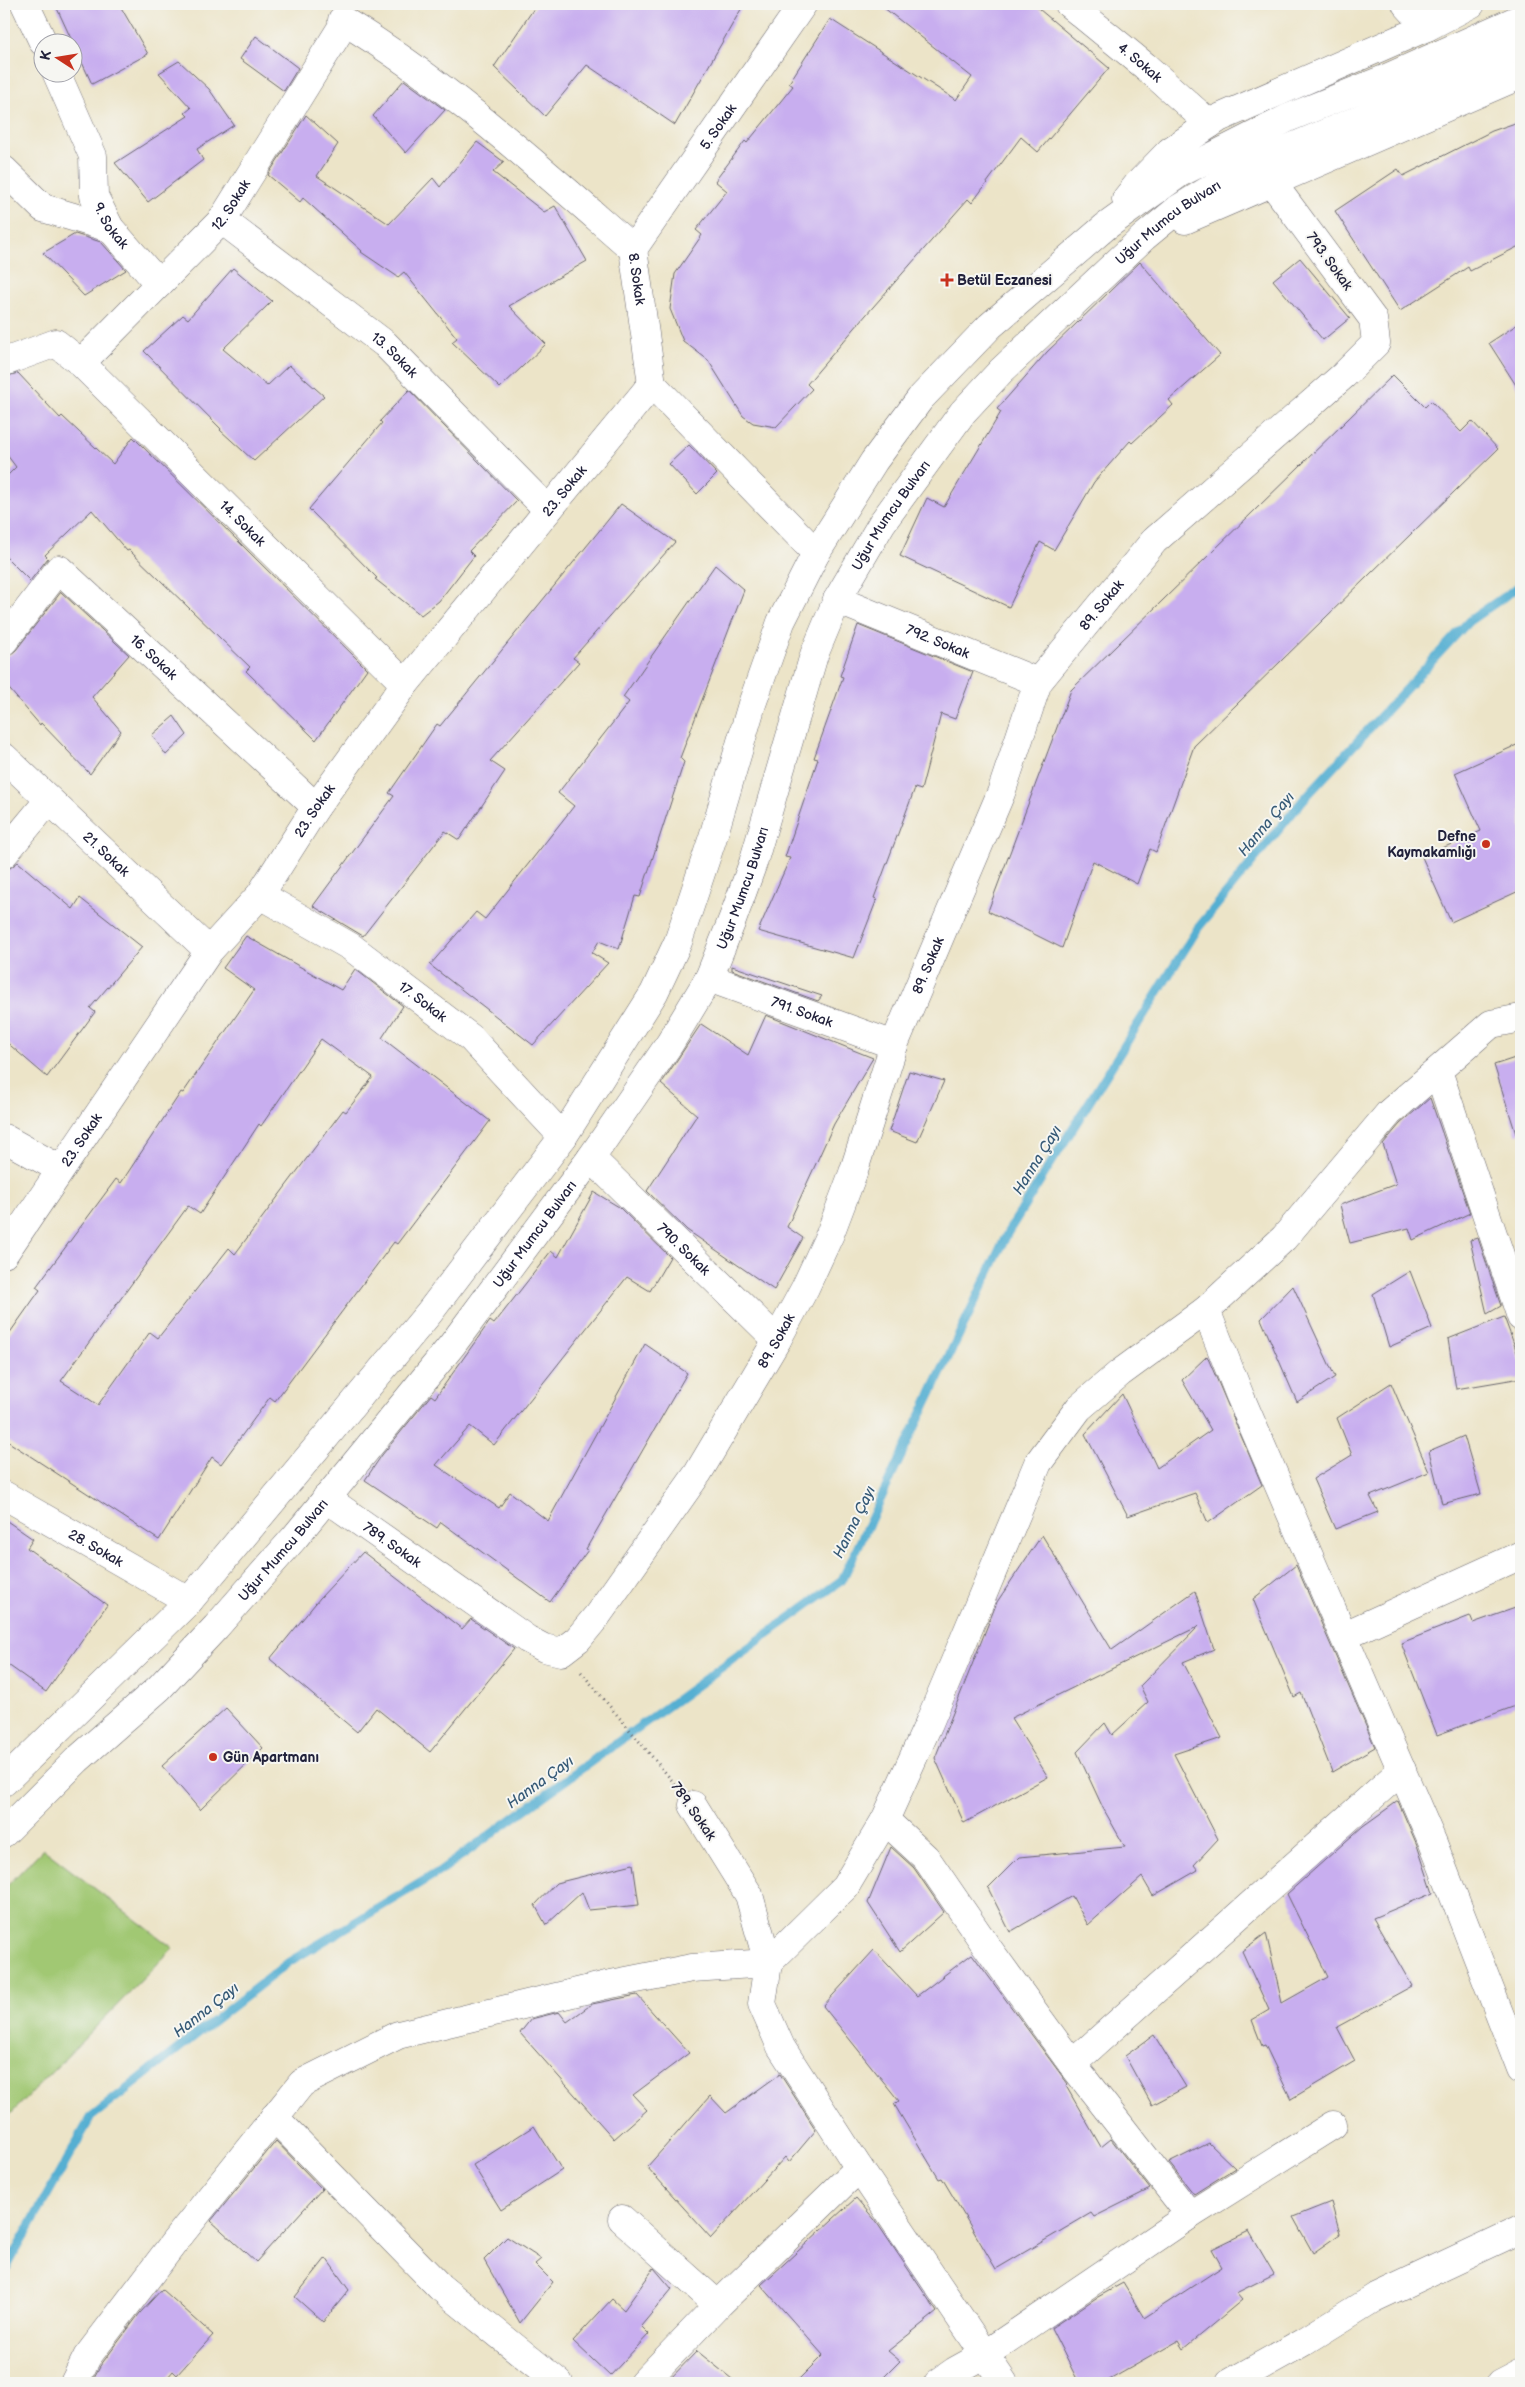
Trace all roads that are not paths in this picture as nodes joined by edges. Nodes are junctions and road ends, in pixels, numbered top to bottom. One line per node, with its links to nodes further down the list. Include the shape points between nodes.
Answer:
1 (25, 4): 9 (street)
2 (803, 4): 20 (street, 5. Sokak)
3 (1069, 4): 13 (street, 4. Sokak)
4 (1406, 4): 8 (street)
5 (1471, 4): 8 (street)
6 (1521, 18): 17 (street, Uğur Mumcu Bulvarı, via 1288,118 1180,173)
7 (343, 21): 16 (street, 12. Sokak); 20 (street, 8. Sokak, via 440,85)
8 (1427, 27): 13 (street)
9 (38, 32)
10 (1521, 46): 19 (street, Uğur Mumcu Bulvarı, via 1251,164 1178,209)
11 (1521, 75): 15 (street)
12 (60, 82): 18 (street, 9. Sokak, via 93,156 94,196)
13 (1210, 124): 17 (street, via 1170,151 1138,184)
14 (4, 170): 18 (street, via 43,208)
15 (1273, 184): 19 (street); 22 (street, 793. Sokak, via 1373,319)
16 (222, 220): 21 (street, 12. Sokak); 26 (street, 13. Sokak, via 385,344)
17 (1105, 227): 27 (street, Uğur Mumcu Bulvarı, via 990,326 920,400 874,461)
18 (110, 228): 21 (street, 9. Sokak)
19 (1144, 237): 28 (street, Uğur Mumcu Bulvarı, via 1001,371 963,412 882,523)
20 (633, 249): 25 (street, 8. Sokak)
21 (158, 284): 24 (street, 12. Sokak)
22 (1376, 343): 30 (street, 89. Sokak, via 1344,375 1154,541)
23 (4, 362): 24 (street, 14. Sokak, via 56,343)
24 (81, 363): 31 (street, 14. Sokak)
25 (652, 384): 26 (street, 23. Sokak); 27 (street)
26 (548, 510): 31 (street, 23. Sokak)
27 (816, 553): 42 (street, Uğur Mumcu Bulvarı, via 781,622 678,942 654,993)
28 (837, 600): 30 (street, 792. Sokak); 38 (street, Uğur Mumcu Bulvarı, via 814,655 753,864)
29 (4, 641): 34 (street, 16. Sokak, via 59,569)
30 (1038, 682): 40 (street, 89. Sokak, via 1001,793)
31 (405, 684): 34 (street, 23. Sokak)
32 (4, 757): 33 (street, 21. Sokak)
33 (49, 800): 35 (street); 37 (street, 21. Sokak)
34 (316, 807): 36 (street, 23. Sokak)
35 (4, 854)
36 (260, 895): 37 (street, 23. Sokak); 42 (street, 17. Sokak, via 351,947 471,1038)
37 (210, 951): 45 (street, 23. Sokak)
38 (709, 978): 40 (street, 791. Sokak); 44 (street, Uğur Mumcu Bulvarı, via 670,1043)
39 (1521, 1018): 41 (street, via 1491,1024)
40 (894, 1045): 49 (street, 89. Sokak, via 830,1234)
41 (1438, 1071): 47 (street, via 1389,1113 1284,1238); 48 (street)
42 (563, 1137): 44 (street, 17. Sokak); 53 (street, Uğur Mumcu Bulvarı, via 429,1313)
43 (4, 1138): 45 (street)
44 (591, 1158): 49 (street, 790. Sokak); 51 (street, Uğur Mumcu Bulvarı, via 452,1345)
45 (60, 1169): 46 (street, 23. Sokak)
46 (4, 1254)
47 (1206, 1310): 54 (street, via 1240,1396); 59 (street, via 1120,1373 1079,1408 1038,1463)
48 (1521, 1317)
49 (777, 1340): 55 (street, 89. Sokak, via 698,1473 596,1616 578,1639)
50 (4, 1495): 53 (street, 28. Sokak)
51 (326, 1498): 55 (street, 789. Sokak, via 527,1638 544,1648); 60 (street, Uğur Mumcu Bulvarı, via 216,1627 159,1688 77,1760)
52 (1521, 1556): 54 (street)
53 (189, 1601): 57 (street, Uğur Mumcu Bulvarı)
54 (1345, 1635): 56 (street)
55 (561, 1652)
56 (1402, 1770): 62 (street); 63 (street)
57 (4, 1782)
58 (693, 1805): 61 (street, 789. Sokak, via 749,1895)
59 (885, 1820): 61 (street, via 845,1887); 62 (street, via 926,1858)
60 (4, 1833)
61 (768, 1963): 64 (street, via 692,1968 606,1985 398,2035 302,2083); 66 (street, via 762,2004 781,2047)
62 (1072, 2064): 67 (street)
63 (1521, 2070)
64 (274, 2117): 73 (street, via 152,2271 88,2357); 74 (street, via 440,2287)
65 (1333, 2125): 67 (street)
66 (859, 2168): 70 (street); 71 (street)
67 (1190, 2215): 71 (street)
68 (622, 2219): 70 (street)
69 (1521, 2229): 78 (street, via 1374,2298 1305,2342)
70 (718, 2305): 75 (street)
71 (984, 2356): 76 (street); 77 (street)
72 (1521, 2372): 79 (street)
73 (74, 2383)
74 (559, 2383)
75 (643, 2383)
76 (938, 2383)
77 (1004, 2383)
78 (1230, 2383)
79 (1500, 2383)

